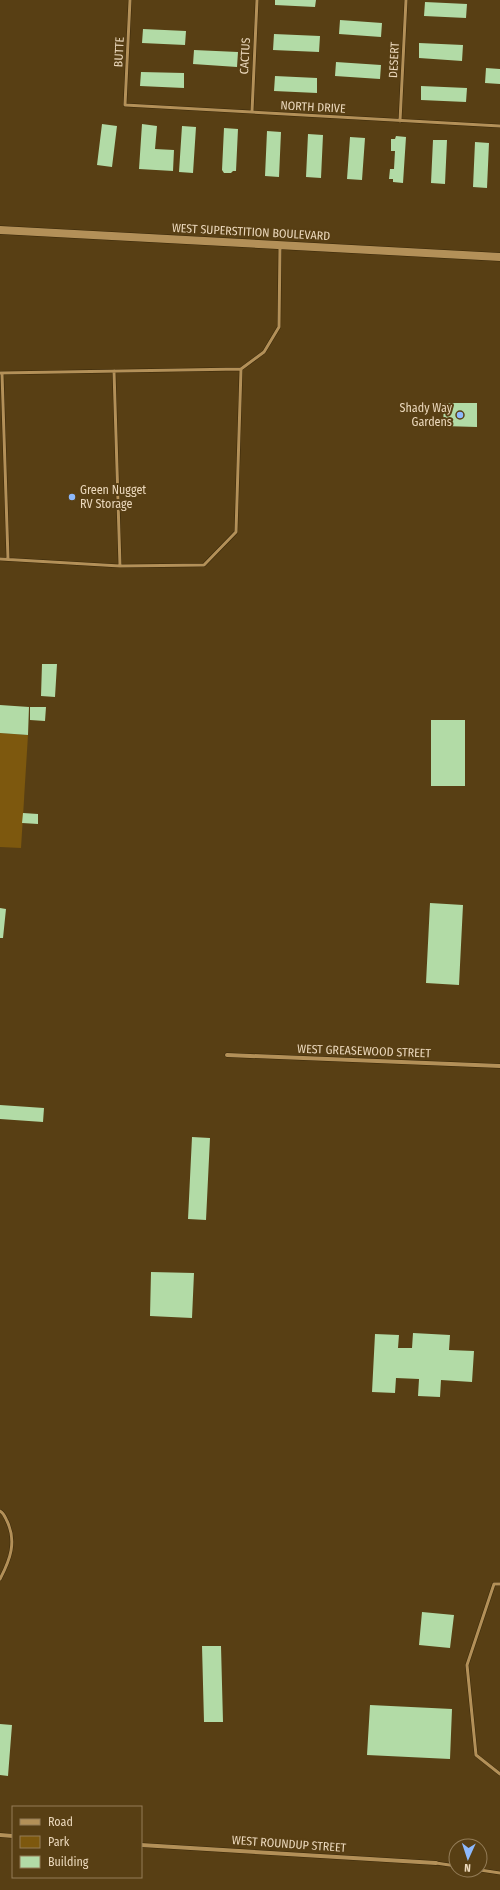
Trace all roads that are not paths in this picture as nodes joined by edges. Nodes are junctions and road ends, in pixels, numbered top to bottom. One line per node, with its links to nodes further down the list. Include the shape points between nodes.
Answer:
1 (130, 0): 4 (lane, BUTTE)
2 (257, 0): 5 (lane, CACTUS)
3 (406, 0): 6 (lane, DESERT)
4 (125, 105): 5 (lane, NORTH DRIVE)
5 (252, 112): 6 (lane, NORTH DRIVE)
6 (400, 120): 7 (lane, NORTH DRIVE)
7 (500, 126)
8 (0, 230): 9 (main road, WEST SUPERSTITION BOULEVARD)
9 (280, 245): 10 (main road, WEST SUPERSTITION BOULEVARD); 11 (lane, via 279,327 264,352)
10 (500, 257)
11 (241, 369): 12 (lane); 16 (lane, via 236,532 204,565)
12 (114, 371): 13 (lane); 16 (lane)
13 (1, 373): 15 (lane)
14 (0, 559): 15 (lane)
15 (8, 559): 16 (lane)
16 (120, 566)
17 (227, 1055): 18 (street, WEST GREASEWOOD STREET)
18 (500, 1066)
19 (0, 1511): 20 (lane, via 11,1529 13,1549)
20 (0, 1579)
21 (500, 1584): 22 (lane, via 494,1584 467,1665 476,1755)
22 (500, 1774)
23 (0, 1836): 24 (street)
24 (12, 1836)
25 (142, 1844): 26 (street, WEST ROUNDUP STREET)
26 (436, 1863): 27 (lane)
27 (448, 1865)
28 (488, 1871): 29 (lane)
29 (500, 1873)

